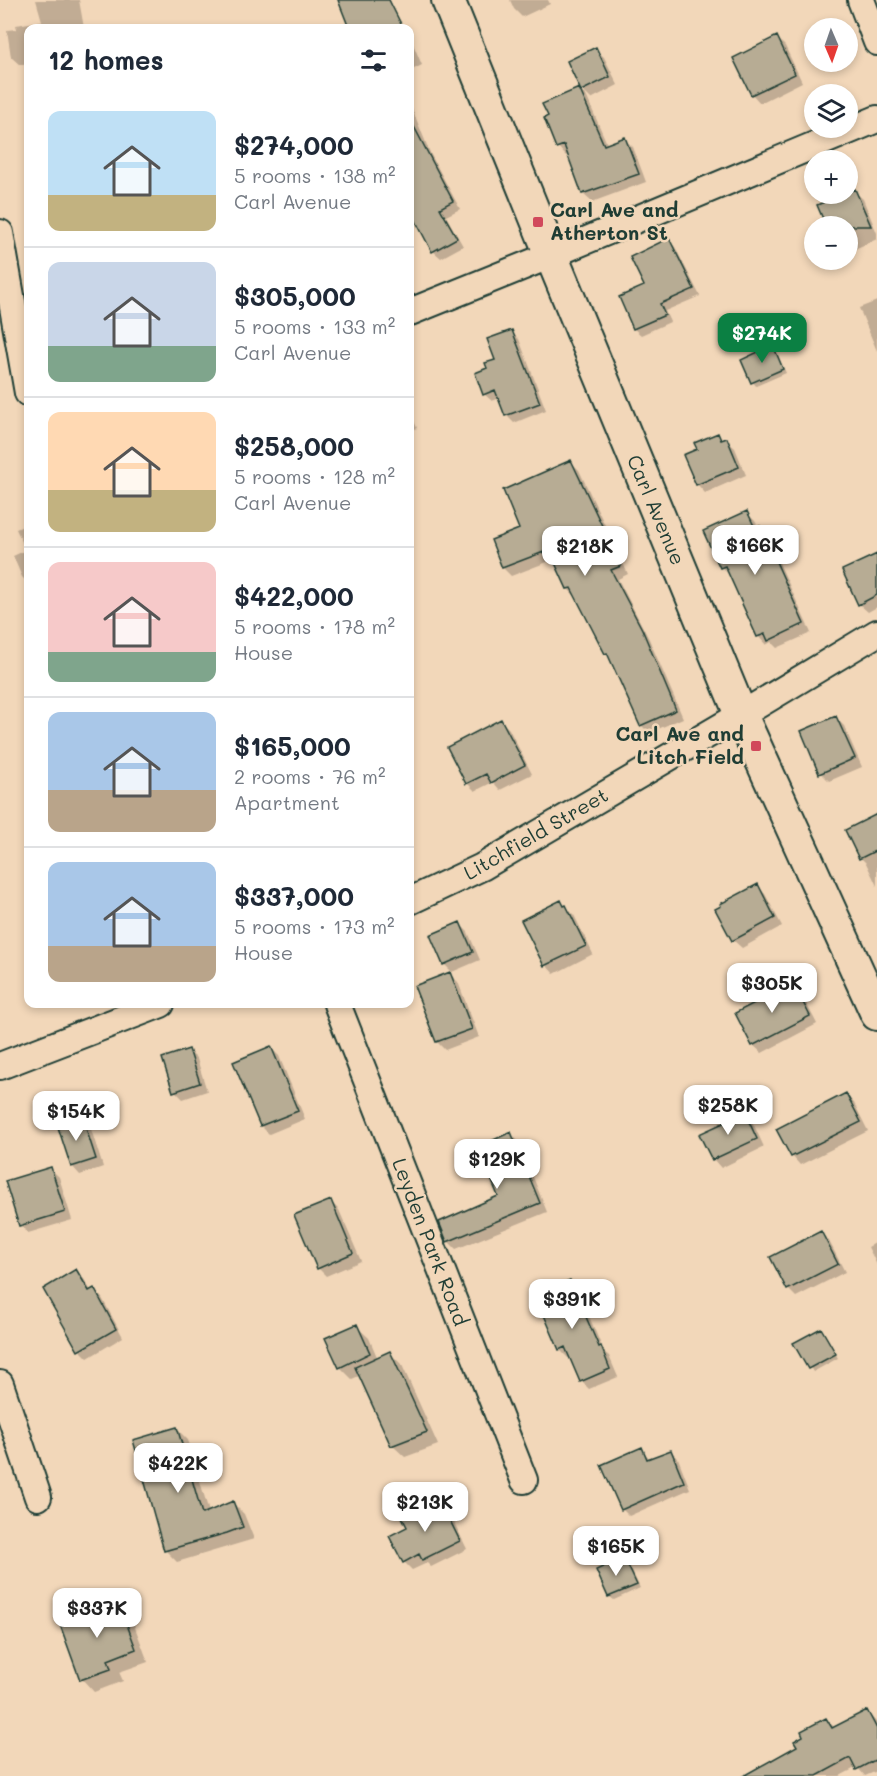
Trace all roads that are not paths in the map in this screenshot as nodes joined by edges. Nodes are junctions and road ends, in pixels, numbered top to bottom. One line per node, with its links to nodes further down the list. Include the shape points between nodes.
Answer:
1 (448, 0): 6 (street, Carl Avenue)
2 (861, 0): 3 (street)
3 (877, 42)
4 (877, 119): 6 (street)
5 (0, 233): 8 (street)
6 (550, 255): 7 (street); 10 (street, Carl Avenue)
7 (414, 310)
8 (24, 370)
9 (877, 633): 10 (street, Litchfield Street)
10 (741, 715): 11 (street, Litchfield Street, via 482,867); 14 (street, Carl Avenue)
11 (414, 899)
12 (151, 1008): 15 (street)
13 (339, 1008): 17 (street, Leyden Park Road)
14 (877, 1014)
15 (0, 1066)
16 (0, 1384): 18 (street)
17 (524, 1480)
18 (38, 1497)

